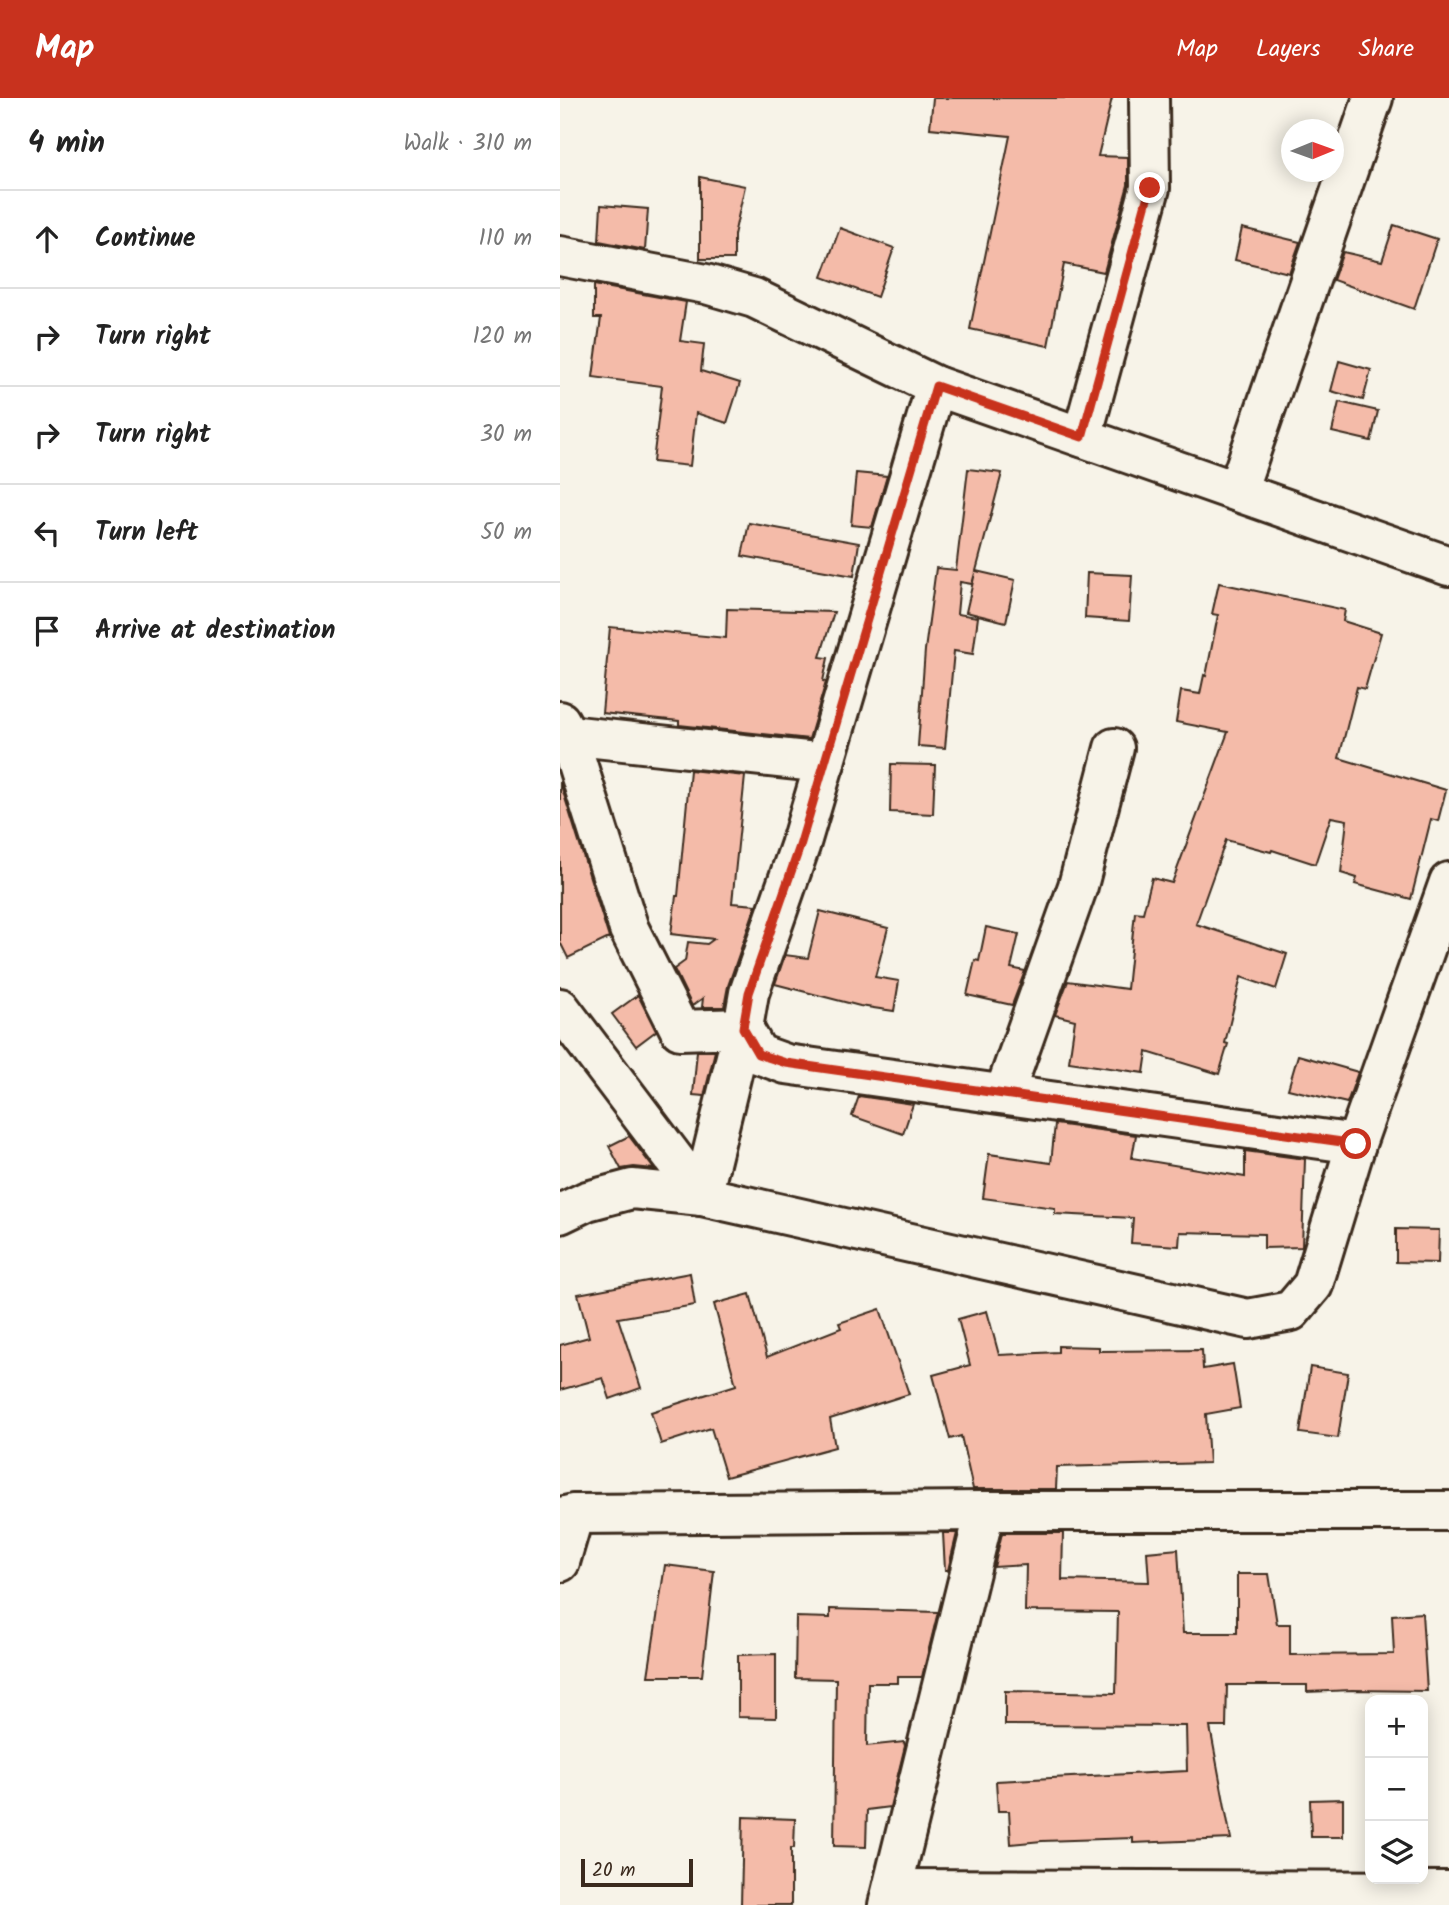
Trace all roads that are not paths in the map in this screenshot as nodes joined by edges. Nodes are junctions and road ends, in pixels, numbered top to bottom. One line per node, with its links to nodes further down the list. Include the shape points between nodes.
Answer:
1 (1149, 98): 5 (street, via 1150,188)
2 (1373, 98): 6 (street)
3 (560, 256): 4 (street, via 706,284 754,298)
4 (936, 386): 5 (street); 10 (street)
5 (1082, 437): 6 (street)
6 (1237, 491): 7 (street)
7 (1449, 566)
8 (563, 731): 10 (street); 13 (street, via 629,929 680,1030)
9 (1114, 748): 14 (street, via 1078,886)
10 (825, 763): 13 (street, via 749,993)
11 (1449, 882): 15 (street)
12 (560, 1008): 16 (street)
13 (743, 1028): 14 (street, via 758,1054 786,1063); 16 (street)
14 (1004, 1094): 15 (street)
15 (1356, 1144): 16 (street, via 1313,1285 1291,1311 1248,1319)
16 (702, 1196): 17 (street, via 632,1189)
17 (560, 1214)
18 (985, 1511): 19 (street); 20 (street); 23 (street)
19 (1449, 1511)
20 (567, 1516): 21 (street)
21 (560, 1562)
22 (1449, 1891): 23 (street)
23 (891, 1897)

